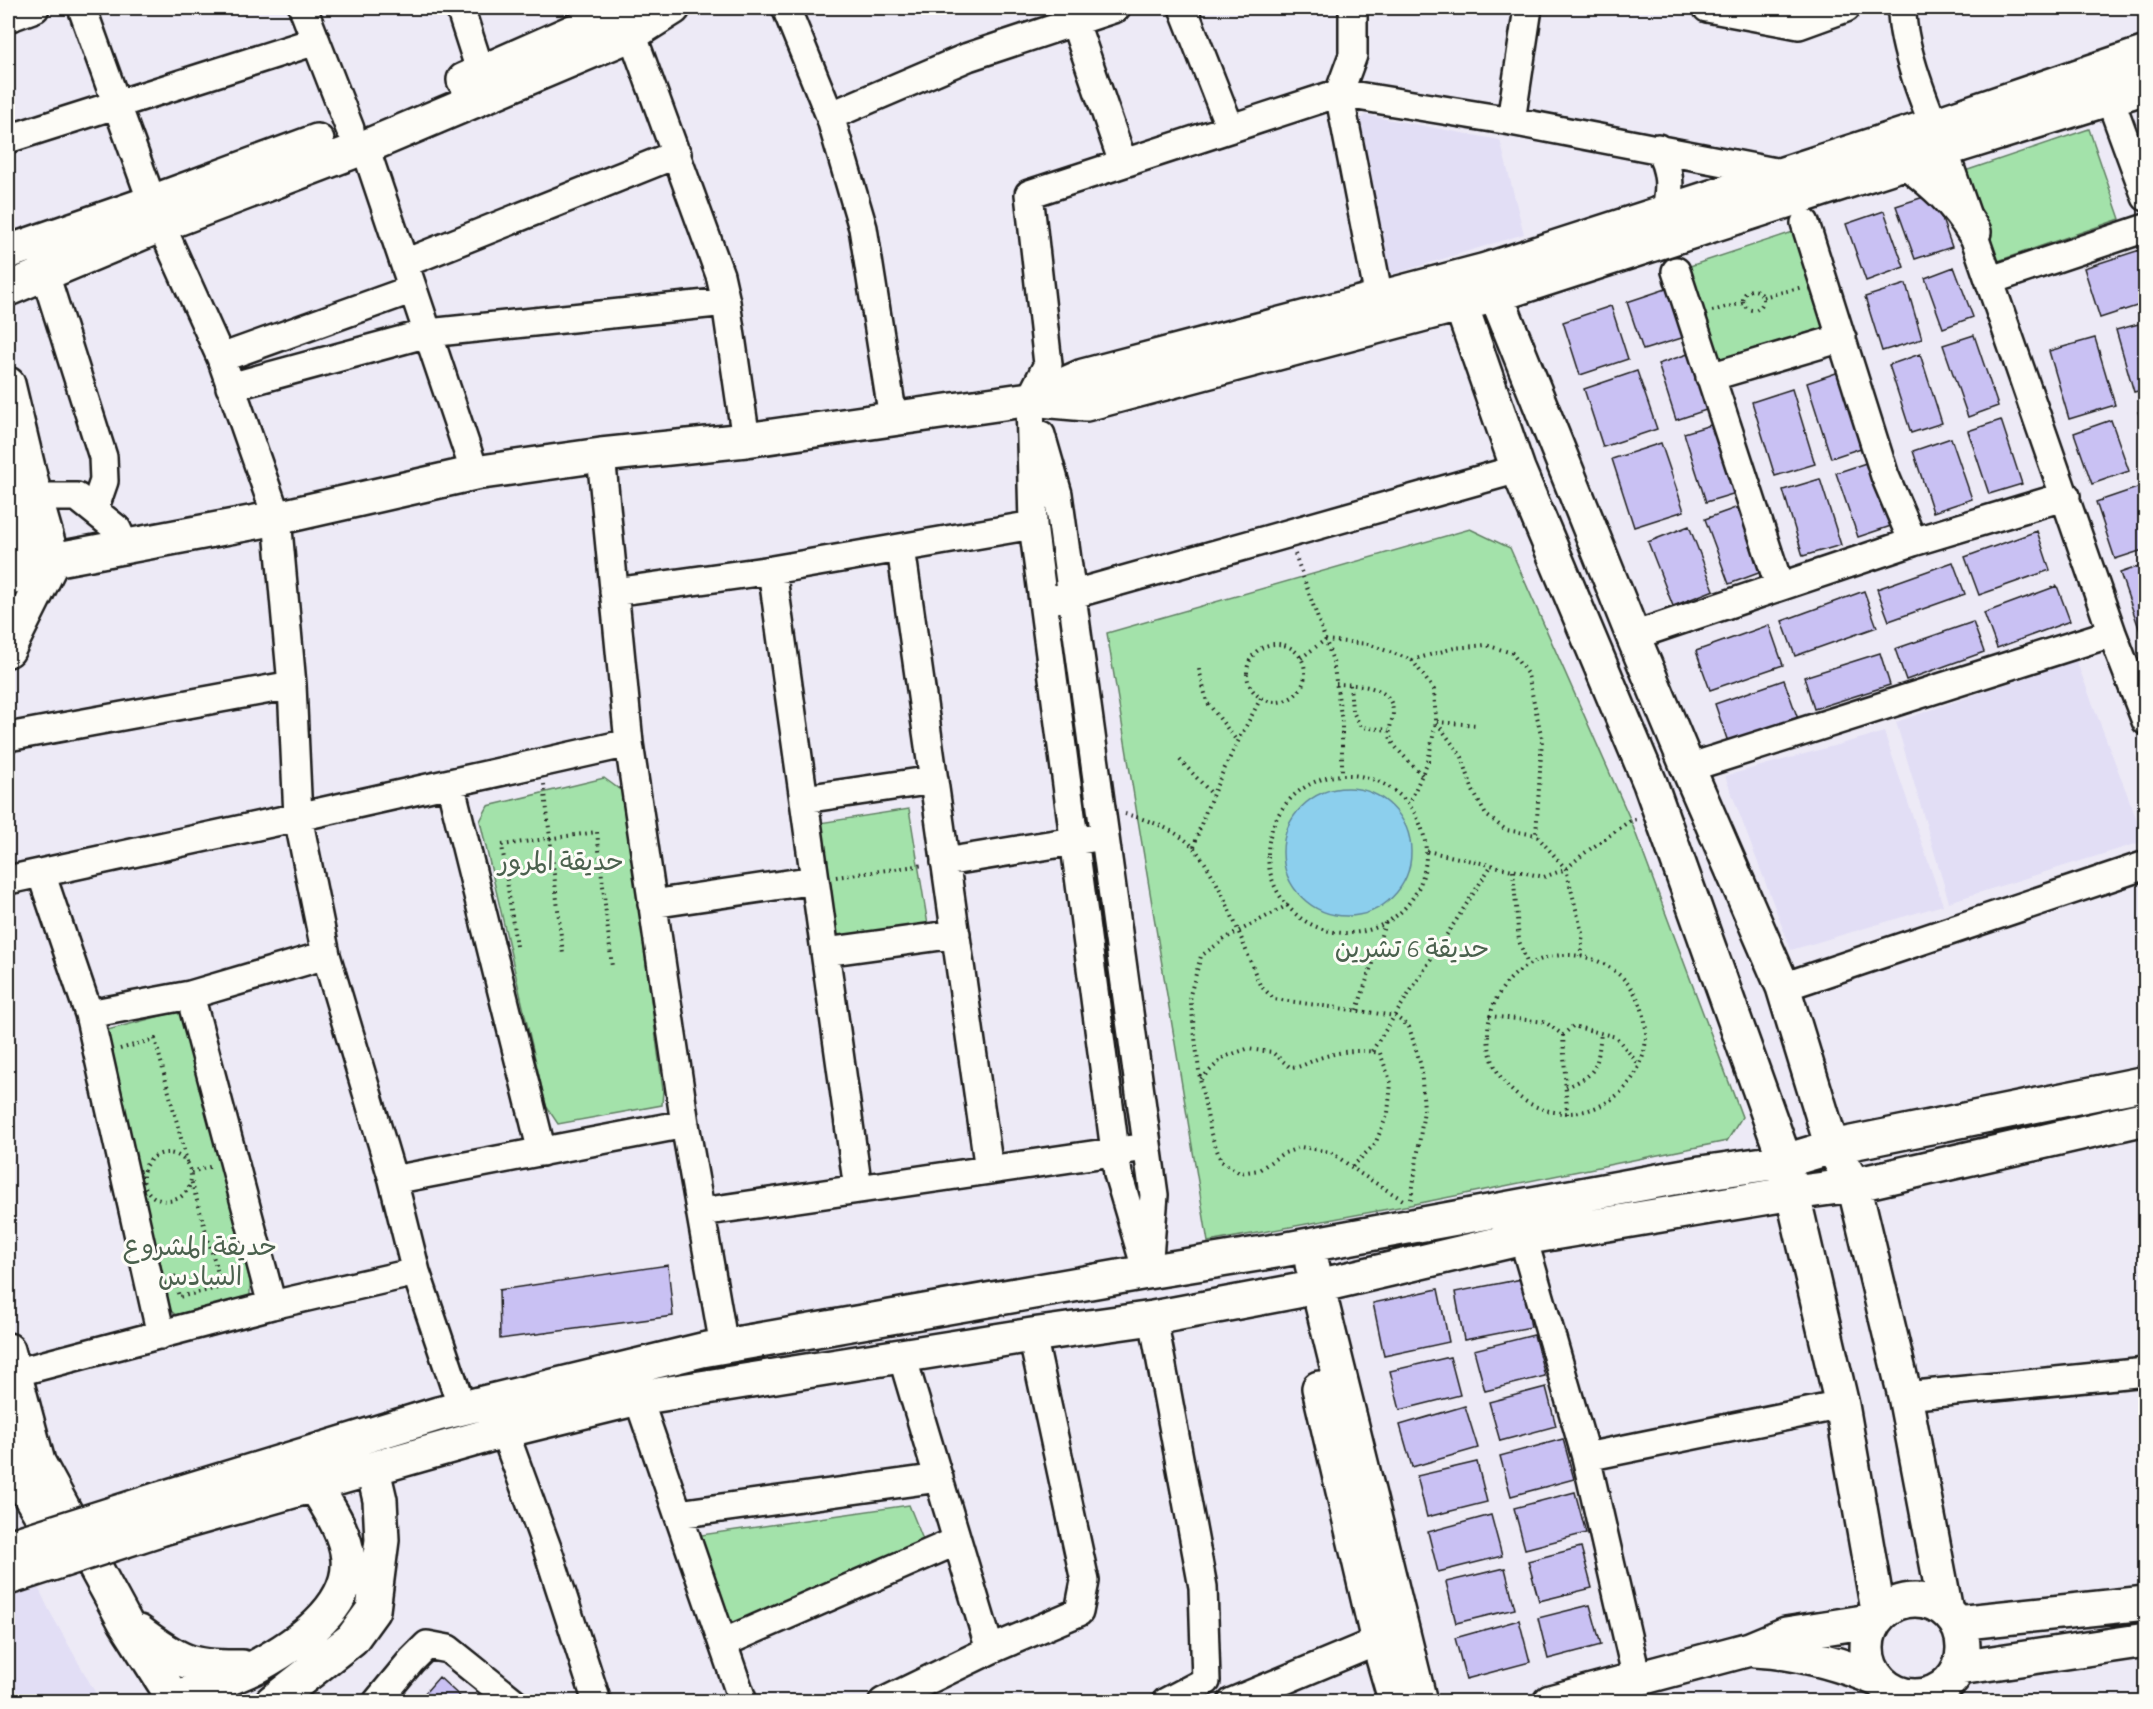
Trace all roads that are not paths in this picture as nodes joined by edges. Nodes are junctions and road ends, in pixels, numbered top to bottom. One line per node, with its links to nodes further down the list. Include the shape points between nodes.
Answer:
1 (35, 8): 14 (street)
2 (82, 8): 23 (street)
3 (303, 8): 17 (street)
4 (460, 8): 19 (street)
5 (673, 8): 15 (main road)
6 (786, 8): 24 (street)
7 (1116, 8): 16 (street)
8 (1183, 8): 26 (street)
9 (1353, 8): 21 (street, via 1353,55)
10 (1528, 8): 25 (street)
11 (1707, 8): 12 (street, via 1799,25)
12 (1846, 8)
13 (1902, 8): 27 (street, via 1908,48)
14 (8, 18)
15 (626, 21): 19 (main road, via 597,21); 28 (main road); 31 (street)
16 (1075, 23): 24 (street, via 968,57); 33 (street)
17 (316, 41): 23 (street); 28 (street)
18 (2145, 53): 27 (main road)
19 (481, 73): 28 (main road)
20 (2145, 87): 22 (main road)
21 (1339, 93): 25 (street); 26 (street); 50 (street)
22 (2110, 99): 27 (main road); 35 (street)
23 (118, 104): 29 (street); 36 (street)
24 (830, 116): 59 (street, via 863,228)
25 (1511, 121): 30 (street)
26 (1230, 128): 33 (street)
27 (1939, 137): 32 (main road); 34 (main road); 40 (street)
28 (357, 138): 36 (main road); 42 (street)
29 (8, 139)
30 (1658, 148): 34 (street); 37 (street, via 1669,177)
31 (677, 154): 42 (street); 51 (street, via 712,249)
32 (1907, 162): 40 (main road, via 1940,187); 46 (main road)
33 (1123, 163): 58 (street, via 1029,194 1048,364)
34 (1786, 174): 37 (main road)
35 (2145, 197)
36 (157, 213): 41 (main road); 44 (main road); 54 (street)
37 (1665, 213): 46 (main road)
38 (1805, 223): 53 (street)
39 (2145, 228): 45 (street)
40 (1974, 232): 45 (street)
41 (8, 252)
42 (405, 263): 48 (street)
43 (1676, 271): 55 (street)
44 (45, 274): 47 (main road); 67 (street, via 103,457 104,481)
45 (1990, 280): 66 (street)
46 (1491, 282): 49 (main road); 61 (main road)
47 (8, 289)
48 (413, 289): 52 (street); 54 (street)
49 (1456, 292): 50 (main road); 58 (main road, via 1086,404); 63 (main road)
50 (1379, 298): 58 (main road, via 1083,376)
51 (726, 302): 52 (street); 60 (street)
52 (428, 333): 57 (street); 64 (street)
53 (1842, 338): 55 (street); 70 (street, via 1885,476)
54 (221, 357): 57 (street)
55 (1710, 377): 77 (street)
56 (8, 384): 65 (main road)
57 (230, 387): 68 (street)
58 (1030, 399): 59 (main road); 69 (street); 79 (street, via 1058,494)
59 (894, 418): 60 (main road)
60 (746, 440): 62 (main road)
61 (1558, 453): 63 (main road); 82 (main road)
62 (601, 455): 64 (main road); 78 (street)
63 (1518, 469): 79 (street); 91 (main road)
64 (475, 473): 68 (main road)
65 (21, 494): 67 (street, via 77,498); 72 (main road); 74 (main road)
66 (2066, 496): 70 (street); 81 (street)
67 (94, 510): 71 (street, via 117,529)
68 (277, 518): 71 (main road); 84 (street)
69 (1034, 525): 73 (street); 80 (street)
70 (1913, 542): 77 (street)
71 (125, 546): 74 (main road)
72 (24, 547): 74 (main road); 76 (main road)
73 (901, 548): 75 (street); 89 (street)
74 (53, 560): 83 (main road)
75 (772, 570): 78 (street); 92 (street)
76 (8, 579)
77 (1779, 585): 82 (street)
78 (614, 592): 87 (street)
79 (1071, 595): 80 (street); 94 (street)
80 (1044, 603): 95 (street)
81 (2112, 633): 85 (street); 88 (street)
82 (1633, 636): 88 (main road)
83 (8, 650)
84 (292, 685): 86 (street); 93 (street)
85 (2145, 721)
86 (8, 737)
87 (628, 743): 90 (street); 101 (street)
88 (1688, 768): 91 (main road); 105 (main road)
89 (934, 780): 92 (street); 96 (street)
90 (450, 783): 93 (street); 113 (street)
91 (1650, 783): 115 (main road)
92 (804, 799): 100 (street)
93 (298, 817): 98 (street); 104 (street)
94 (1105, 836): 95 (street); 111 (street)
95 (1075, 842): 96 (street); 114 (street)
96 (945, 862): 102 (street)
97 (2145, 865): 105 (street)
98 (41, 873): 99 (street); 107 (street)
99 (8, 880)
100 (815, 880): 101 (street); 103 (street)
101 (652, 904): 110 (street)
102 (956, 934): 103 (street); 116 (street)
103 (825, 952): 119 (street)
104 (326, 955): 106 (street); 117 (street)
105 (1783, 987): 112 (main road)
106 (190, 995): 107 (street); 127 (street)
107 (88, 1014): 129 (street)
108 (2145, 1083): 112 (main road)
109 (2145, 1118): 118 (main road)
110 (685, 1124): 113 (street); 121 (street)
111 (1147, 1146): 114 (street); 125 (street, via 1154,1196)
112 (1832, 1147): 115 (main road); 118 (main road)
113 (542, 1152): 117 (street)
114 (1115, 1152): 116 (street); 125 (street)
115 (1785, 1161): 120 (main road); 123 (main road)
116 (989, 1170): 119 (street)
117 (393, 1180): 124 (street)
118 (1854, 1185): 120 (main road); 135 (main road)
119 (858, 1189): 121 (street)
120 (1793, 1192): 122 (main road); 137 (main road)
121 (701, 1212): 131 (street)
122 (1522, 1238): 126 (main road); 141 (street)
123 (1295, 1248): 125 (main road); 126 (main road)
124 (416, 1272): 127 (street); 138 (street)
125 (1147, 1272): 128 (main road); 131 (main road)
126 (1307, 1288): 128 (main road); 156 (main road); 175 (main road)
127 (272, 1305): 129 (street)
128 (1153, 1318): 130 (main road); 164 (street, via 1203,1587)
129 (161, 1335): 133 (street)
130 (1032, 1335): 132 (main road); 159 (street, via 1085,1581 1079,1612)
131 (724, 1346): 138 (main road)
132 (902, 1356): 136 (main road); 144 (street)
133 (11, 1362): 154 (main road, via 38,1462)
134 (2145, 1372): 135 (street)
135 (1905, 1396): 152 (main road)
136 (638, 1398): 139 (main road); 147 (street)
137 (1842, 1405): 141 (street); 153 (main road)
138 (462, 1408): 140 (main road)
139 (504, 1431): 143 (main road); 169 (street)
140 (299, 1455): 145 (main road); 146 (main road)
141 (1586, 1457): 162 (street)
142 (8, 1459): 165 (main road)
143 (373, 1470): 145 (main road); 166 (main road, via 380,1500 382,1540 374,1610 352,1638)
144 (939, 1478): 147 (street); 148 (street)
145 (314, 1486): 146 (main road); 160 (main road, via 340,1531 348,1560 344,1587 330,1611 309,1632)
146 (159, 1514): 149 (main road, bridge); 150 (main road, bridge)
147 (678, 1514): 157 (street)
148 (957, 1541): 157 (street); 159 (street)
149 (8, 1547)
150 (8, 1578)
151 (2145, 1603): 152 (main road)
152 (1951, 1617): 153 (main road, via 1933,1603 1919,1600 1904,1601); 161 (main road, via 1962,1637)
153 (1877, 1618): 158 (main road, via 1786,1634); 163 (main road, via 1867,1651)
154 (125, 1622): 160 (main road, via 186,1663 214,1668); 165 (main road)
155 (2145, 1640): 161 (main road)
156 (1378, 1641): 173 (street); 174 (main road)
157 (723, 1643): 170 (street)
158 (1750, 1649): 162 (main road); 163 (main road, via 1829,1661)
159 (990, 1650): 171 (street)
160 (256, 1666): 165 (main road)
161 (1959, 1668): 163 (main road, via 1950,1681 1922,1695 1892,1690)
162 (1637, 1679): 176 (main road)
163 (1879, 1680)
164 (1210, 1691): 172 (street)
165 (167, 1701)
166 (272, 1701)
167 (377, 1701): 168 (street, via 427,1645 448,1649)
168 (514, 1701)
169 (597, 1701)
170 (743, 1701)
171 (885, 1701)
172 (1166, 1701)
173 (1232, 1701)
174 (1396, 1701)
175 (1420, 1701)
176 (1550, 1701)

